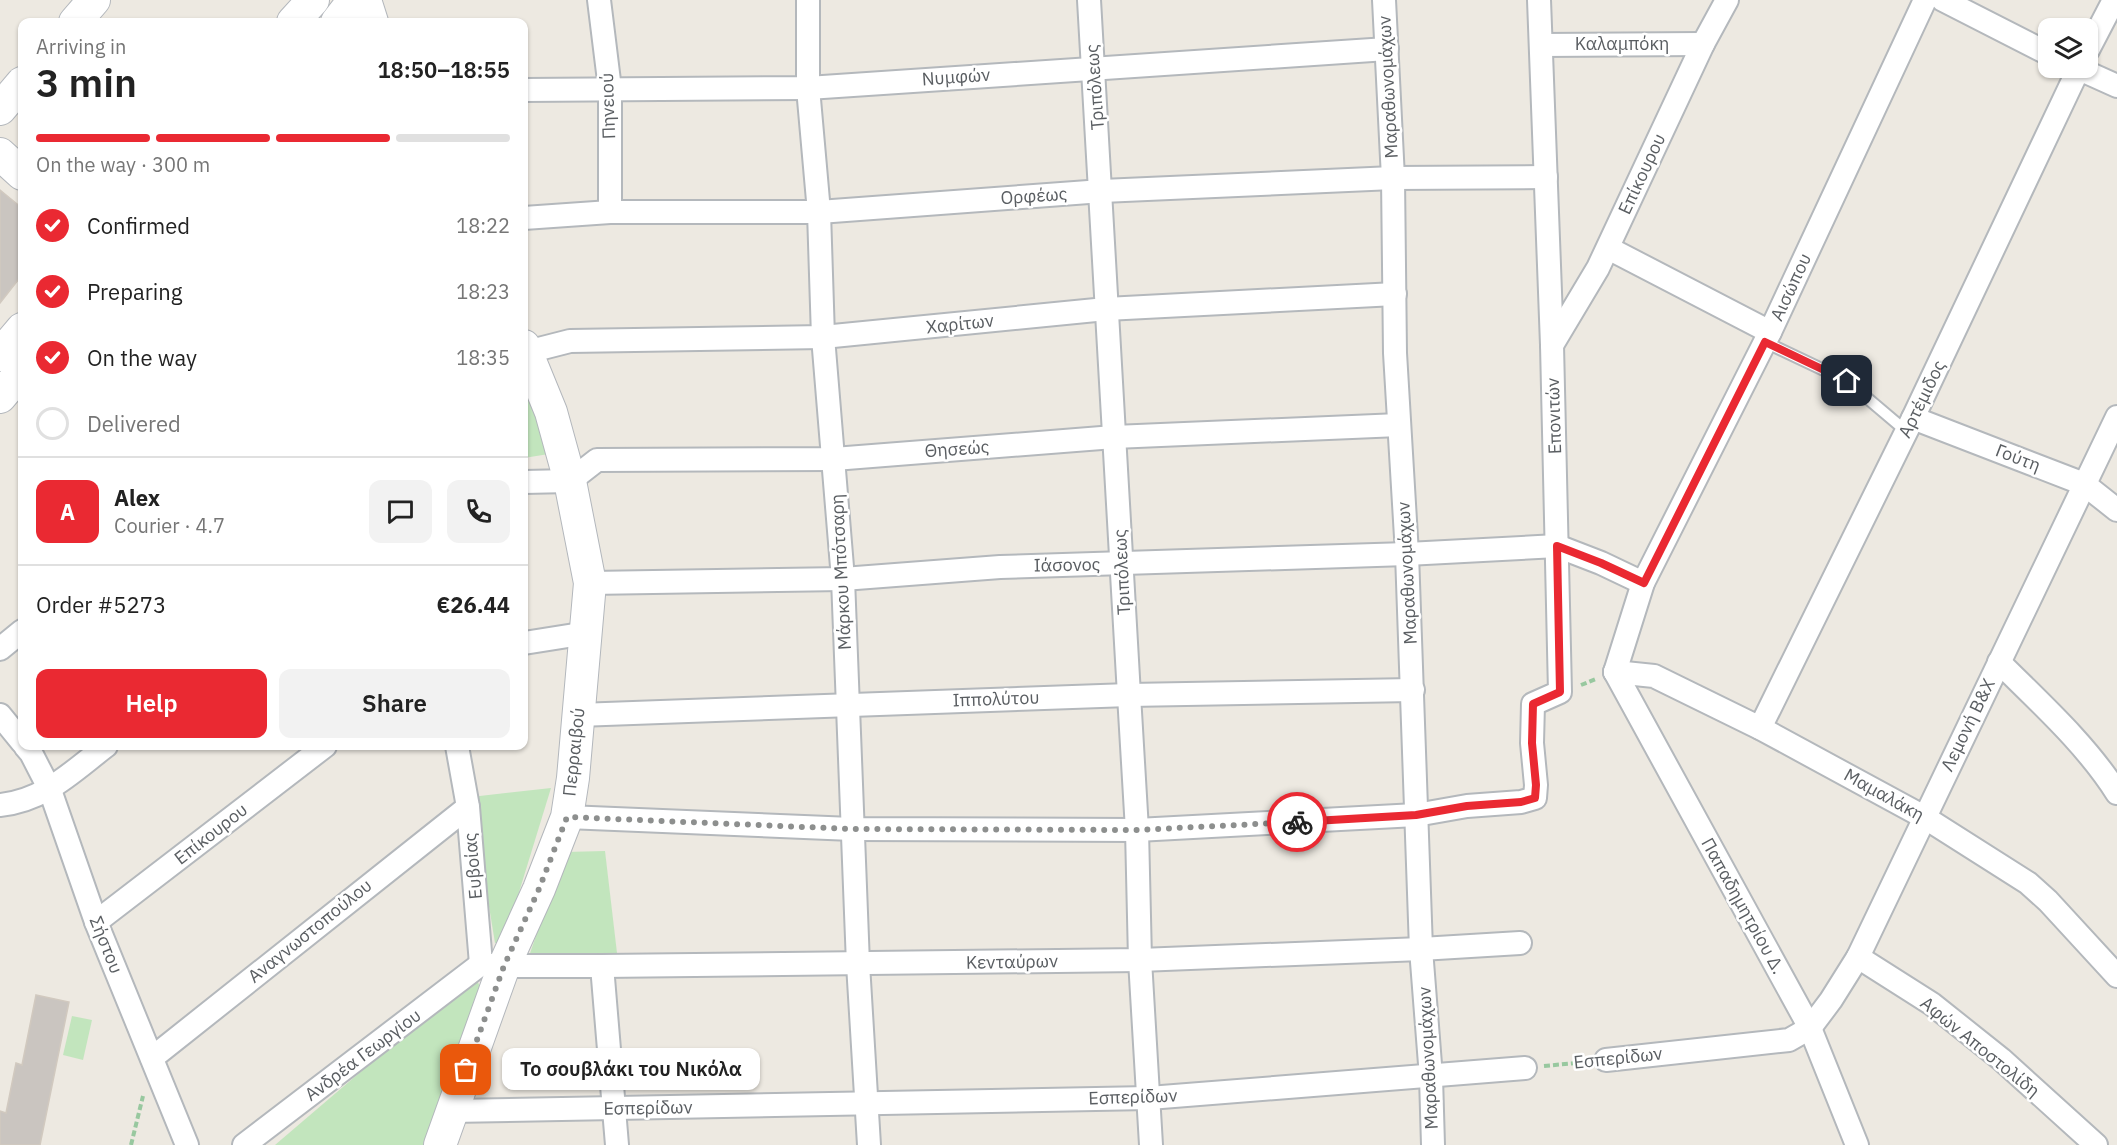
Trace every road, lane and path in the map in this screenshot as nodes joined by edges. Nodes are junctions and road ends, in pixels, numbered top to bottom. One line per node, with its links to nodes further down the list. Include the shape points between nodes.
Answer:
1 (94, 0): 14 (street)
2 (313, 0): 15 (street)
3 (354, 0): 16 (street)
4 (365, 0): 17 (street)
5 (599, 0): 29 (street, Πηνειού)
6 (808, 0): 28 (street, Μάρκου Μπότσαρη)
7 (1089, 0): 23 (street, Τριπόλεως)
8 (1384, 0): 22 (street, Μαραθωνομάχων)
9 (1539, 0): 20 (street, Επονιτών)
10 (1727, 0): 19 (street, Επίκουρου)
11 (1925, 0): 45 (street, Αισώπου)
12 (1943, 0): 21 (street)
13 (2114, 0): 18 (street)
14 (78, 18)
15 (297, 18)
16 (340, 18)
17 (371, 18)
18 (2098, 31)
19 (1703, 44): 20 (street, Καλαμπόκη); 40 (street, Επίκουρου)
20 (1541, 45): 34 (street, Επονιτών)
21 (2038, 48)
22 (1387, 49): 23 (street, Νυμφών); 35 (street, Μαραθωνομάχων)
23 (1094, 67): 28 (street, Νυμφών); 36 (street, Τριπόλεως)
24 (2098, 77): 26 (street)
25 (2073, 78): 53 (street, Αρτέμιδος)
26 (2117, 86)
27 (18, 88): 31 (street)
28 (808, 88): 29 (street, Νυμφών); 38 (street, Μάρκου Μπότσαρη)
29 (610, 89): 30 (street, Νυμφών); 37 (street, Πηνειού)
30 (528, 90)
31 (0, 110)
32 (0, 154): 33 (street)
33 (18, 170)
34 (1546, 177): 35 (street, Ορφέως); 46 (street, Επονιτών)
35 (1393, 178): 36 (street, Ορφέως); 41 (street, Μαραθωνομάχων)
36 (1101, 191): 38 (street, Ορφέως); 42 (street, Τριπόλεως)
37 (610, 212): 38 (street, Ορφέως); 39 (street, Ορφέως)
38 (819, 212): 44 (street, Μάρκου Μπότσαρη)
39 (528, 218)
40 (1608, 248): 45 (street, Γούτη); 46 (street, Επίκουρου)
41 (1395, 294): 42 (street, Χαρίτων); 54 (street, Μαραθωνομάχων)
42 (1106, 309): 44 (street, Χαρίτων); 55 (street, Τριπόλεως)
43 (18, 334): 48 (street)
44 (823, 337): 47 (street, Χαρίτων, via 570,340); 56 (street, Μάρκου Μπότσαρη)
45 (1767, 337): 53 (lane, Γούτη, via 1847,381); 66 (street, Αισώπου)
46 (1552, 345): 61 (street, Επονιτών)
47 (528, 348)
48 (0, 355)
49 (528, 356): 57 (street, Περραιβού, via 551,412)
50 (18, 376): 51 (street)
51 (0, 396)
52 (2117, 417): 59 (street, Λεμονή Β&Χ)
53 (1910, 424): 59 (street, Γούτη); 79 (street, Αρτέμιδος)
54 (1399, 425): 55 (street, Θησεώς); 62 (street, Μαραθωνομάχων)
55 (1114, 437): 56 (street, Θησεώς); 63 (street, Τριπόλεως)
56 (834, 459): 57 (street, Θησεώς, via 597,460); 64 (street, Μάρκου Μπότσαρη)
57 (570, 481): 58 (street); 65 (street, Περραιβού)
58 (528, 482)
59 (2084, 484): 60 (street, Γούτη); 71 (street, Λεμονή Β&Χ)
60 (2117, 510)
61 (1557, 546): 62 (street, Ιάσονος); 66 (street, Ιάσονος); 74 (street, Επονιτών)
62 (1407, 554): 63 (street, Ιάσονος); 73 (street, Μαραθωνομάχων)
63 (1122, 564): 64 (street, Ιάσονος, via 1000,567); 75 (street, Τριπόλεως)
64 (843, 579): 65 (street, Ιάσονος); 76 (street, Μάρκου Μπότσαρη)
65 (590, 583): 67 (street, Περραιβού)
66 (1644, 583): 72 (street, Αισώπου)
67 (587, 633): 69 (street); 78 (street, Περραιβού)
68 (18, 634): 70 (street)
69 (528, 642)
70 (0, 649)
71 (1999, 662): 85 (street); 91 (street, Λεμονή Β&Χ)
72 (1615, 672): 74 (path); 79 (street, Μαμαλάκη, via 1654,675); 103 (street, Παπαδημητρίου Δ.)
73 (1413, 690): 75 (street, Ιππολύτου); 89 (street, Μαραθωνομάχων)
74 (1560, 692): 89 (street, via 1533,704 1535,798)
75 (1129, 694): 76 (street, Ιππολύτου); 93 (street, Τριπόλεως)
76 (848, 704): 78 (street, Ιππολύτου); 92 (street, Μάρκου Μπότσαρη)
77 (0, 715): 80 (street, Σήστου)
78 (578, 715): 90 (street, Περραιβού)
79 (1760, 728): 91 (street, Μαμαλάκη)
80 (18, 737)
81 (29, 750): 86 (street, Σήστου)
82 (101, 750): 86 (street)
83 (320, 750): 94 (street, Επίκουρου)
84 (458, 750): 88 (street, Ευβοίας)
85 (2114, 782)
86 (50, 790): 87 (street); 94 (street, Σήστου)
87 (0, 805)
88 (468, 807): 100 (street, Ευβοίας); 104 (street, Αναγνωστοπούλου)
89 (1416, 815): 93 (street); 96 (street, Μαραθωνομάχων)
90 (567, 817): 92 (street); 100 (street, Περραιβού, via 539,889)
91 (1924, 817): 97 (street, Λεμονή Β&Χ); 102 (street, Μαμαλάκη, via 2028,884)
92 (852, 829): 93 (street); 99 (street, Μάρκου Μπότσαρη)
93 (1137, 830): 98 (street, Τριπόλεως)
94 (96, 922): 104 (street, Σήστου)
95 (1520, 943): 96 (street, Κενταύρων)
96 (1421, 949): 98 (street, Κενταύρων); 107 (street, Μαραθωνομάχων)
97 (1858, 957): 103 (street, Λεμονή Β&Χ); 121 (street, Αφών Αποστολίδη, via 1940,1011 2001,1059)
98 (1140, 960): 99 (street, Κενταύρων); 108 (street, Τριπόλεως)
99 (858, 964): 101 (street, Κενταύρων); 109 (street, Μάρκου Μπότσαρη)
100 (493, 965): 101 (street, Κενταύρων); 111 (street, Περραιβού); 114 (street, Ανδρέα Γεωργίου)
101 (602, 966): 110 (street)
102 (2117, 976)
103 (1810, 1028): 105 (street, Εσπερίδων, via 1789,1040); 120 (street, Παπαδημητρίου Δ.)
104 (152, 1058): 112 (path); 113 (street, Σήστου)
105 (1606, 1060): 106 (path, Εσπερίδων)
106 (1525, 1068): 107 (street, Εσπερίδων)
107 (1431, 1077): 108 (street, Εσπερίδων); 119 (street, Μαραθωνομάχων)
108 (1149, 1098): 109 (street, Εσπερίδων); 118 (street, Τριπόλεως)
109 (867, 1103): 110 (street, Εσπερίδων); 117 (street, Μάρκου Μπότσαρη)
110 (616, 1109): 111 (street, Εσπερίδων); 116 (street)
111 (451, 1111): 115 (street, Περραιβού)
112 (131, 1145)
113 (187, 1145)
114 (244, 1145)
115 (440, 1145)
116 (617, 1145)
117 (869, 1145)
118 (1151, 1145)
119 (1433, 1145)
120 (1857, 1145)
121 (2096, 1145)

